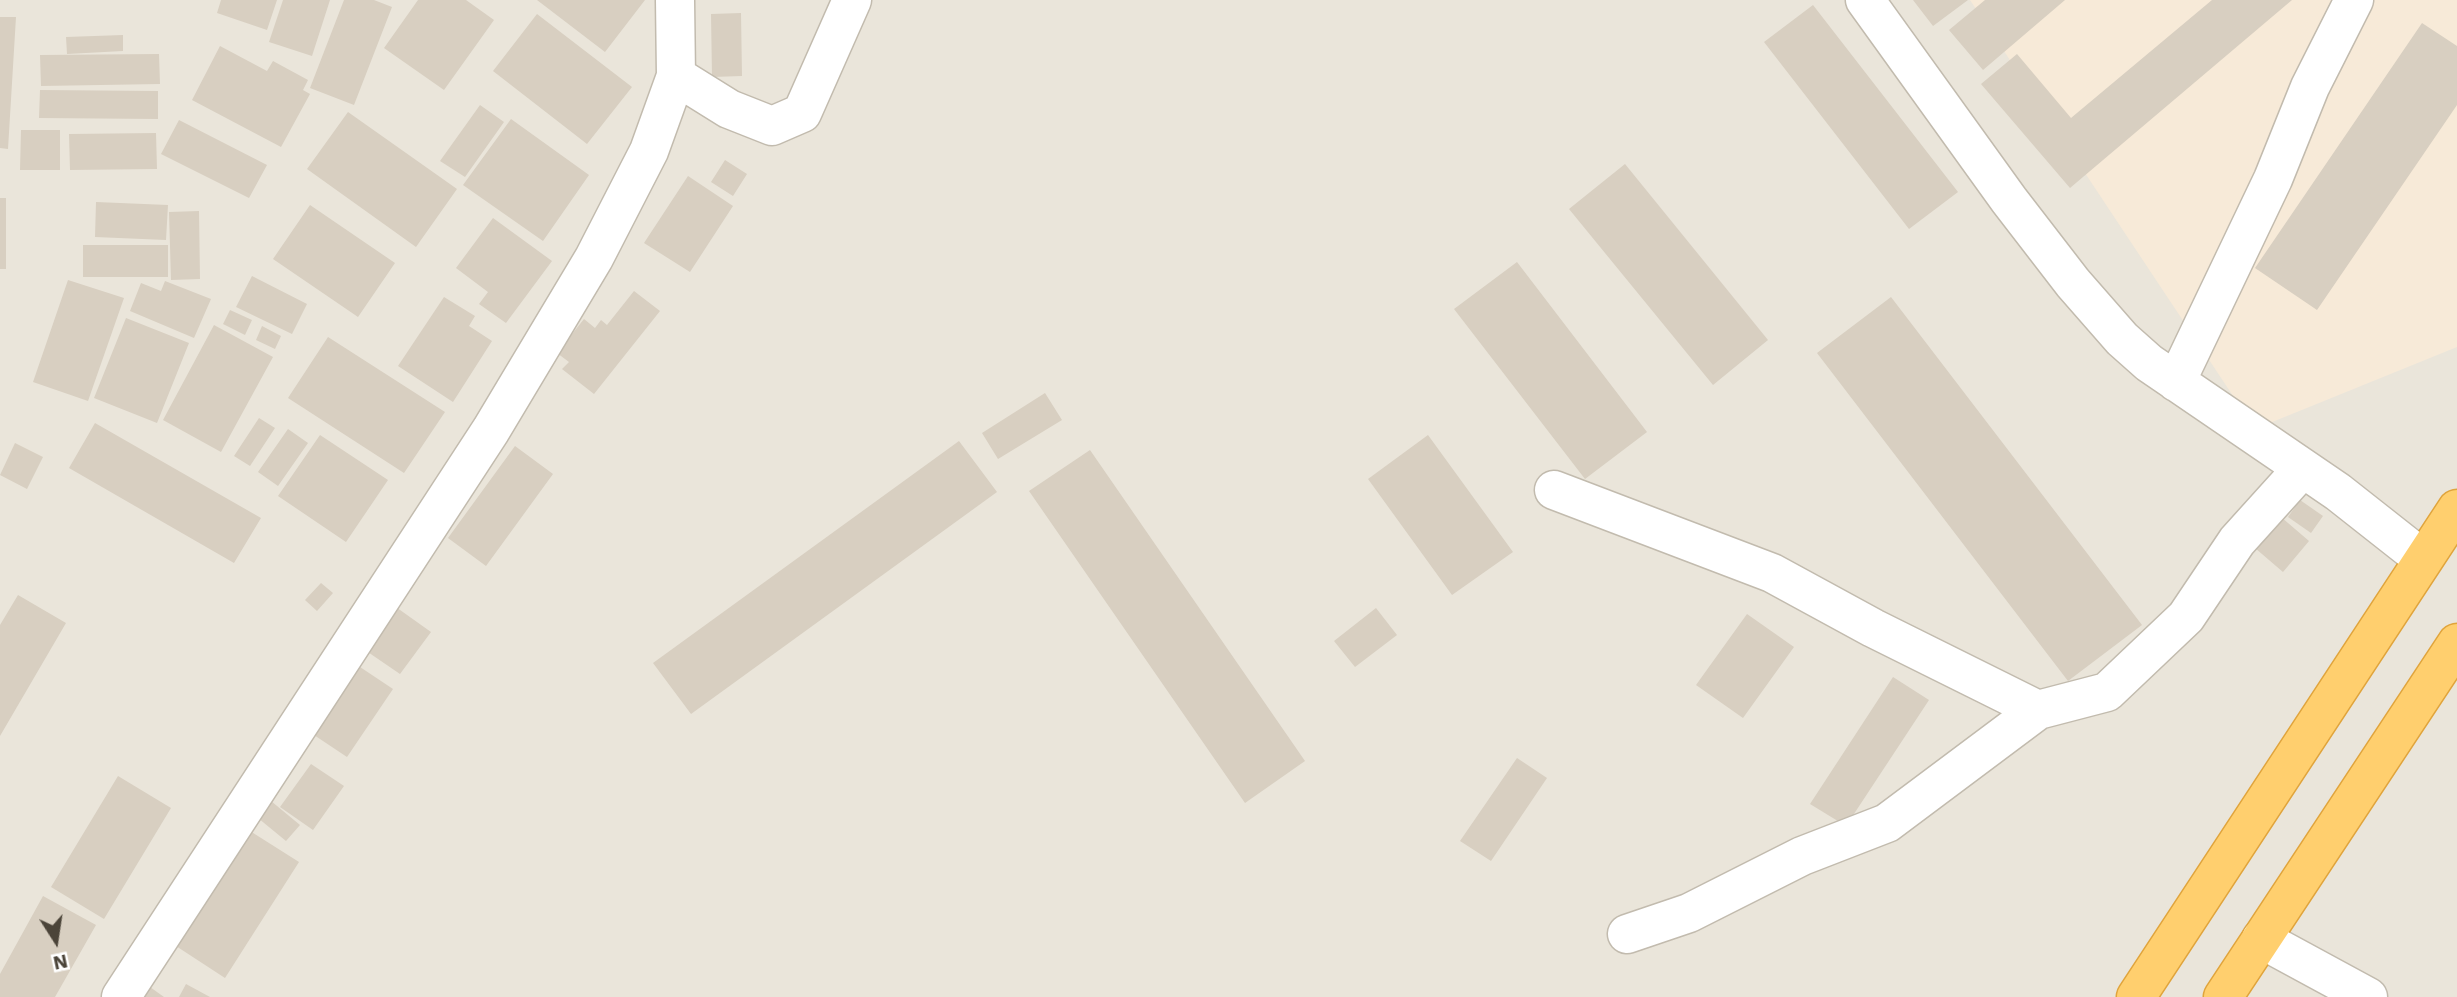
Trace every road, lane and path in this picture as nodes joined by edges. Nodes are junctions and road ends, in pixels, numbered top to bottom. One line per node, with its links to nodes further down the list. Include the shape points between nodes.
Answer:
1 (675, 0): 5 (street)
2 (852, 0): 5 (street, via 802,113 772,126 729,109)
3 (1865, 0): 6 (street, via 2073,283 2122,339)
4 (2354, 0): 6 (street)
5 (676, 76): 15 (street, via 649,151 594,258 491,430)
6 (2176, 382): 7 (street)
7 (2302, 469): 10 (street); 12 (street, via 2237,541 2186,617 2107,692)
8 (1554, 491): 12 (street, via 1772,573)
9 (2457, 509): 10 (highway)
10 (2423, 559): 16 (highway)
11 (2457, 642): 14 (highway)
12 (2038, 710): 13 (street, via 1887,823 1802,856 1689,914)
13 (1627, 934)
14 (2262, 939): 17 (highway); 18 (street)
15 (121, 997)
16 (2136, 997)
17 (2223, 997)
18 (2368, 997)

